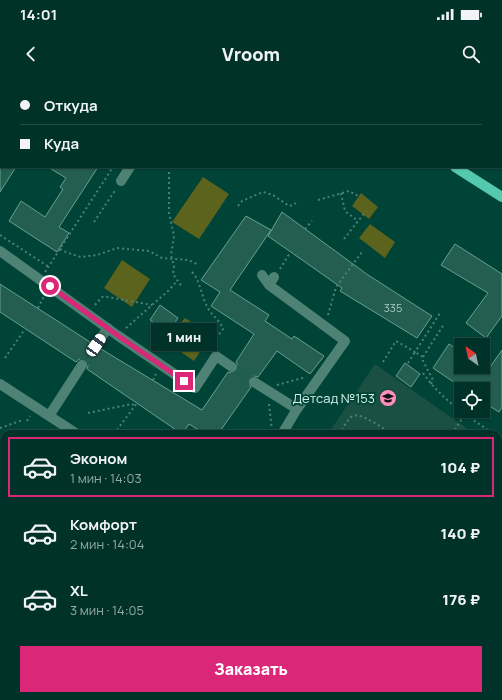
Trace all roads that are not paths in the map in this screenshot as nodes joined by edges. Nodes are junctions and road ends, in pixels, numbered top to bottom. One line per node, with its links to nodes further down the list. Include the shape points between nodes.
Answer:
1 (129, 168): 3 (street)
2 (457, 168): 4 (main road)
3 (122, 181)
4 (502, 197)
5 (0, 251): 7 (street)
6 (262, 275): 13 (street, via 345,341)
7 (108, 328): 8 (street); 10 (street, via 195,388 216,356)
8 (96, 345)
9 (82, 365): 14 (street)
10 (232, 367)
11 (254, 382): 13 (street)
12 (0, 384): 14 (street)
13 (297, 409): 16 (street)
14 (49, 416): 15 (street)
15 (71, 430)
16 (284, 430)

